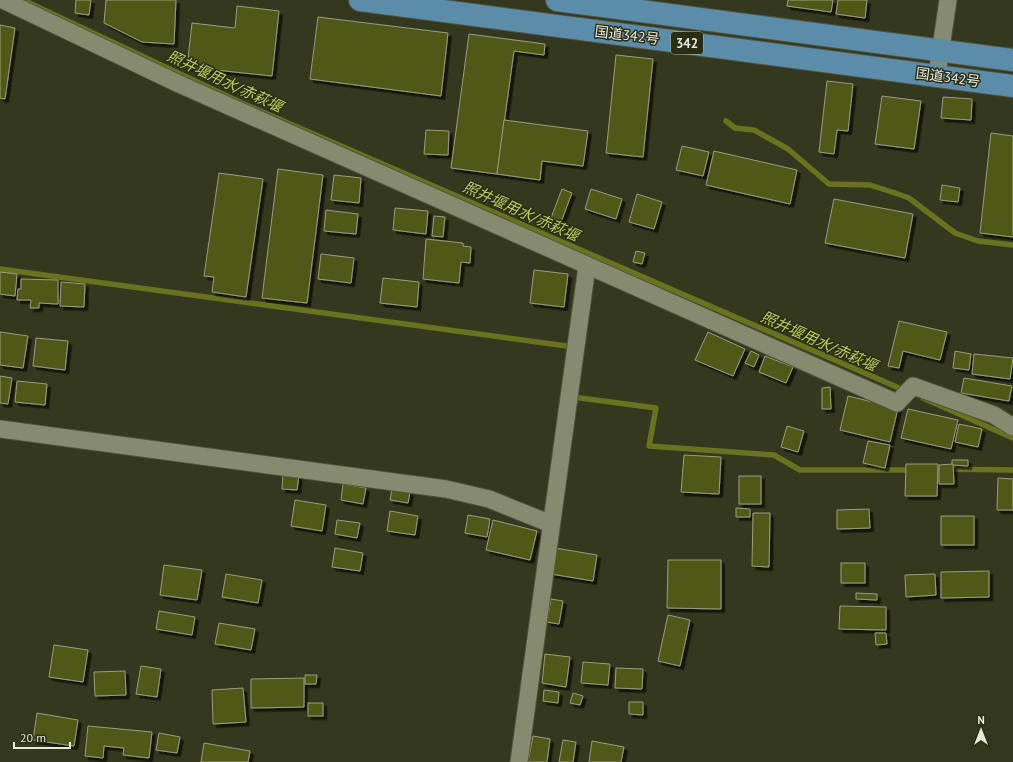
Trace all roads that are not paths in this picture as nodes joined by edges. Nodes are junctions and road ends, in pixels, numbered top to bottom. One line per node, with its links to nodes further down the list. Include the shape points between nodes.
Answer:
1 (3, 0): 9 (street, via 177,83)
2 (360, 0): 7 (highway, 国道342号 / 342)
3 (557, 0): 5 (highway, 国道342号 / 342)
4 (948, 0): 5 (street)
5 (942, 51): 6 (highway, 国道342号 / 342); 7 (street)
6 (1013, 60)
7 (937, 75): 8 (highway, 国道342号 / 342)
8 (1013, 86)
9 (587, 266): 10 (street, via 897,403 913,386 994,415); 12 (street)
10 (1013, 427)
11 (0, 429): 12 (street, via 446,489 489,499)
12 (551, 524): 13 (street)
13 (519, 762)

